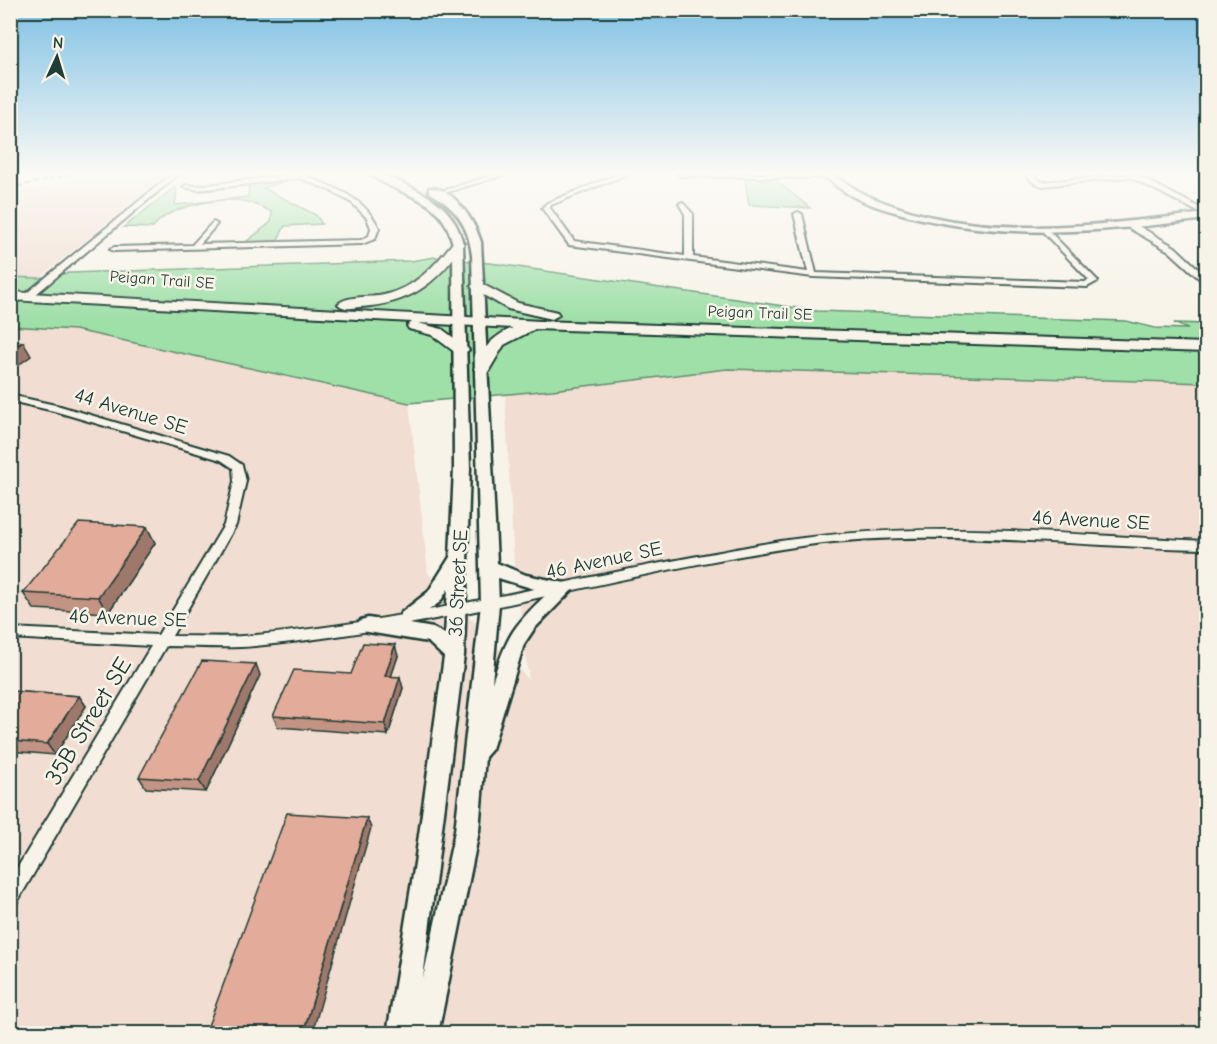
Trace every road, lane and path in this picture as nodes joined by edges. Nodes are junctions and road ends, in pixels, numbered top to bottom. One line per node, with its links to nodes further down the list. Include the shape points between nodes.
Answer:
1 (117, 223): 21 (street)
2 (372, 223): 14 (street, via 372,237 362,242)
3 (450, 223): 13 (street, 36 Street SE)
4 (468, 223): 19 (street, 36 Street SE, via 478,253)
5 (557, 223): 16 (street, via 572,243)
6 (689, 223): 16 (street)
7 (800, 223): 17 (street)
8 (953, 223): 12 (street)
9 (1147, 223): 11 (street)
10 (213, 224): 14 (street)
11 (1130, 225): 12 (street); 18 (street, via 1172,249)
12 (1047, 231): 17 (street, via 1094,281 1087,285 961,281 933,271 925,274 924,280)
13 (458, 244): 23 (main road, via 425,284 384,300 328,305); 26 (street, 36 Street SE)
14 (194, 248): 15 (street)
15 (114, 249)
16 (689, 258): 17 (street)
17 (813, 275)
18 (1206, 280)
19 (477, 286): 27 (street, 36 Street SE); 29 (main road, via 504,303 532,312)
20 (10, 289): 21 (main road, Peigan Trail SE)
21 (31, 294): 22 (main road, Peigan Trail SE); 23 (main road, Peigan Trail SE); 24 (main road, Peigan Trail SE)
22 (10, 296)
23 (213, 301): 24 (main road, Peigan Trail SE)
24 (311, 312): 25 (main road, Peigan Trail SE)
25 (355, 315): 26 (main road, Peigan Trail SE); 31 (main road, via 437,332)
26 (461, 321): 27 (main road, Peigan Trail SE); 31 (street, 36 Street SE)
27 (480, 322): 28 (main road, Peigan Trail SE); 32 (street, 36 Street SE)
28 (540, 325): 29 (main road, Peigan Trail SE); 32 (main road, via 501,338 490,350)
29 (668, 328): 30 (main road, Peigan Trail SE)
30 (1206, 348)
31 (461, 350): 36 (street, 36 Street SE)
32 (482, 369): 37 (street, 36 Street SE)
33 (10, 398): 34 (street, 44 Avenue SE, via 225,458)
34 (238, 467): 44 (street, 35B Street SE, via 240,481 230,525)
35 (1206, 545): 38 (street, 46 Avenue SE, via 932,533 867,536 802,542)
36 (459, 556): 40 (street, 36 Street SE); 41 (street, via 434,597)
37 (490, 567): 38 (street, via 510,578); 39 (street, 36 Street SE)
38 (564, 589): 39 (street, 46 Avenue SE); 46 (street, via 527,624 515,642)
39 (490, 604): 40 (street, 46 Avenue SE); 46 (street, 36 Street SE)
40 (456, 610): 41 (street, 46 Avenue SE); 45 (street, 36 Street SE)
41 (408, 618): 42 (street, 46 Avenue SE)
42 (368, 625): 44 (street, 46 Avenue SE, via 253,641); 45 (street, via 433,635)
43 (10, 633): 44 (street, 46 Avenue SE)
44 (162, 641): 47 (street, 35B Street SE)
45 (454, 655): 48 (street, 36 Street SE)
46 (473, 769): 49 (street, 36 Street SE, via 466,831)
47 (10, 898)
48 (401, 1034)
49 (424, 1034)

